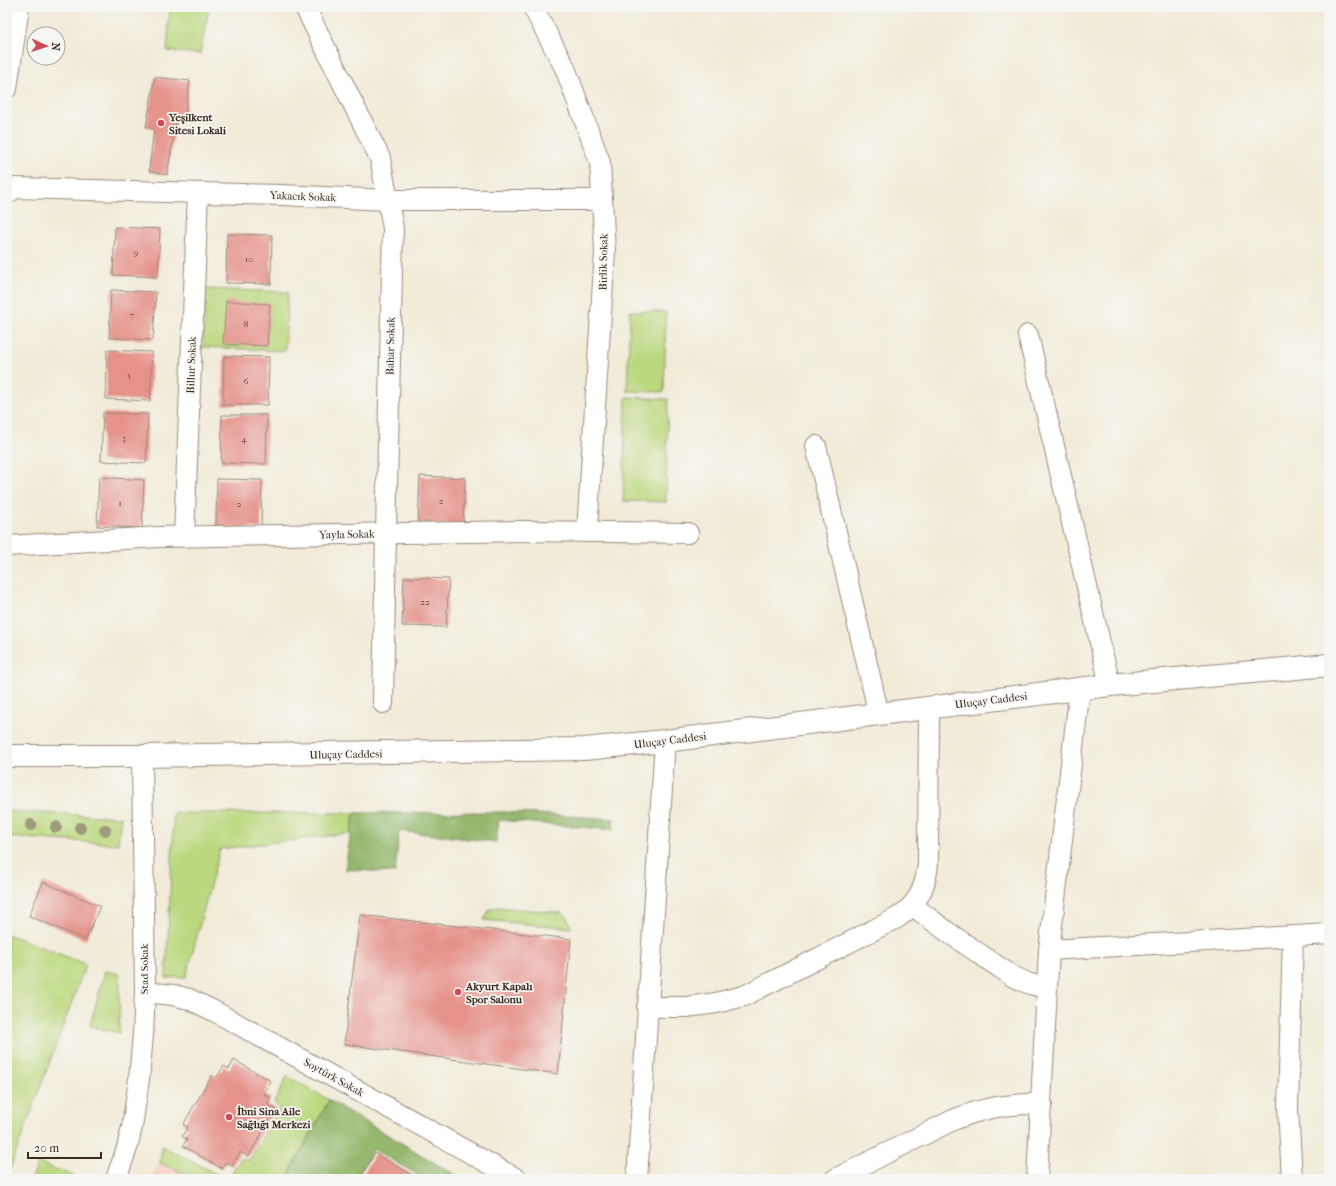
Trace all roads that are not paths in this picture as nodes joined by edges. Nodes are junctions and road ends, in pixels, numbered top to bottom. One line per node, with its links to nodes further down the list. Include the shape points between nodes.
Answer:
1 (20, 7): 4 (street)
2 (305, 7): 7 (street, Bahar Sokak, via 380,158)
3 (532, 7): 8 (street, Birlik Sokak, via 564,68 600,162)
4 (7, 88)
5 (198, 193): 6 (street, Yakacık Sokak, via 15,188); 7 (street, Yakacık Sokak); 14 (street, Billur Sokak)
6 (7, 194)
7 (388, 200): 8 (street, Yakacık Sokak); 12 (street, Bahar Sokak, via 393,228)
8 (602, 200): 11 (street, Birlik Sokak, via 605,251)
9 (1028, 335): 17 (street)
10 (816, 446): 21 (street)
11 (587, 532): 12 (street, Yayla Sokak); 13 (street, Yayla Sokak)
12 (386, 533): 14 (street, Yayla Sokak); 19 (street, Bahar Sokak)
13 (688, 533)
14 (184, 536): 15 (street, Yayla Sokak)
15 (7, 546)
16 (1329, 665): 17 (street, Uluçay Caddesi)
17 (1110, 685): 18 (street, Uluçay Caddesi)
18 (1080, 688): 20 (street, Uluçay Caddesi); 28 (street)
19 (383, 703)
20 (929, 708): 21 (street, Uluçay Caddesi); 25 (street, via 928,864 924,887)
21 (879, 715): 22 (street, Uluçay Caddesi)
22 (666, 742): 24 (street, Uluçay Caddesi, via 584,749); 31 (street)
23 (7, 756): 24 (street, Uluçay Caddesi)
24 (142, 756): 30 (street, Stad Sokak)
25 (913, 906): 29 (street, via 1012,976); 31 (street, via 897,918 744,996 687,1007)
26 (1329, 934): 27 (street)
27 (1292, 936): 28 (street); 38 (street, via 1288,1108)
28 (1049, 950): 29 (street)
29 (1047, 988): 32 (street)
30 (145, 992): 33 (street, Stad Sokak, via 139,1079 127,1148); 34 (street, Soytürk Sokak, via 189,999 214,1011)
31 (648, 1007): 35 (street)
32 (1042, 1104): 36 (street, via 1008,1105 971,1113); 37 (street)
33 (116, 1179)
34 (517, 1179)
35 (637, 1179)
36 (835, 1179)
37 (1037, 1179)
38 (1292, 1179)

